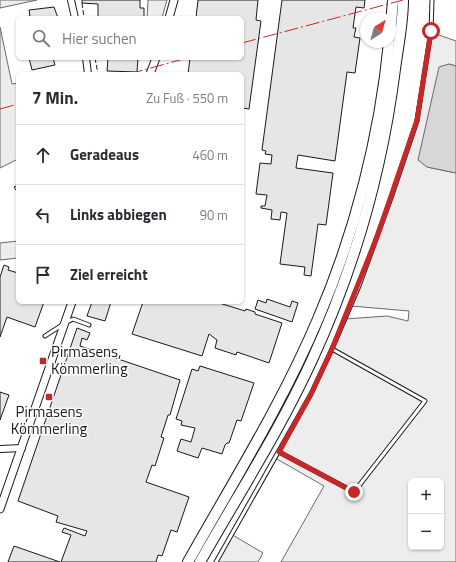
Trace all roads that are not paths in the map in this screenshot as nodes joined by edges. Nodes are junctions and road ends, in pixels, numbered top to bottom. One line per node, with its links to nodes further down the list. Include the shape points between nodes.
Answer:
1 (71, 0): 7 (street)
2 (174, 0): 8 (street)
3 (393, 0): 6 (highway)
4 (403, 0): 24 (highway, via 388,124 361,234 339,296 312,360)
5 (432, 0): 18 (lane, via 431,31 414,132 375,244)
6 (392, 12)
7 (75, 16)
8 (170, 16)
9 (389, 48): 23 (highway, via 372,153 342,259 318,320 284,393)
10 (86, 60): 12 (street)
11 (155, 60): 13 (street)
12 (88, 72)
13 (151, 72)
14 (71, 304): 15 (street)
15 (65, 323): 16 (lane, via 73,319); 17 (lane); 19 (street)
16 (89, 325)
17 (45, 336)
18 (332, 349): 21 (lane); 21 (lane, via 425,401 354,492)
19 (22, 448): 20 (street); 22 (street)
20 (0, 449)
21 (279, 452): 25 (lane)
22 (0, 510)
23 (188, 562)
24 (200, 562)
25 (216, 562)

